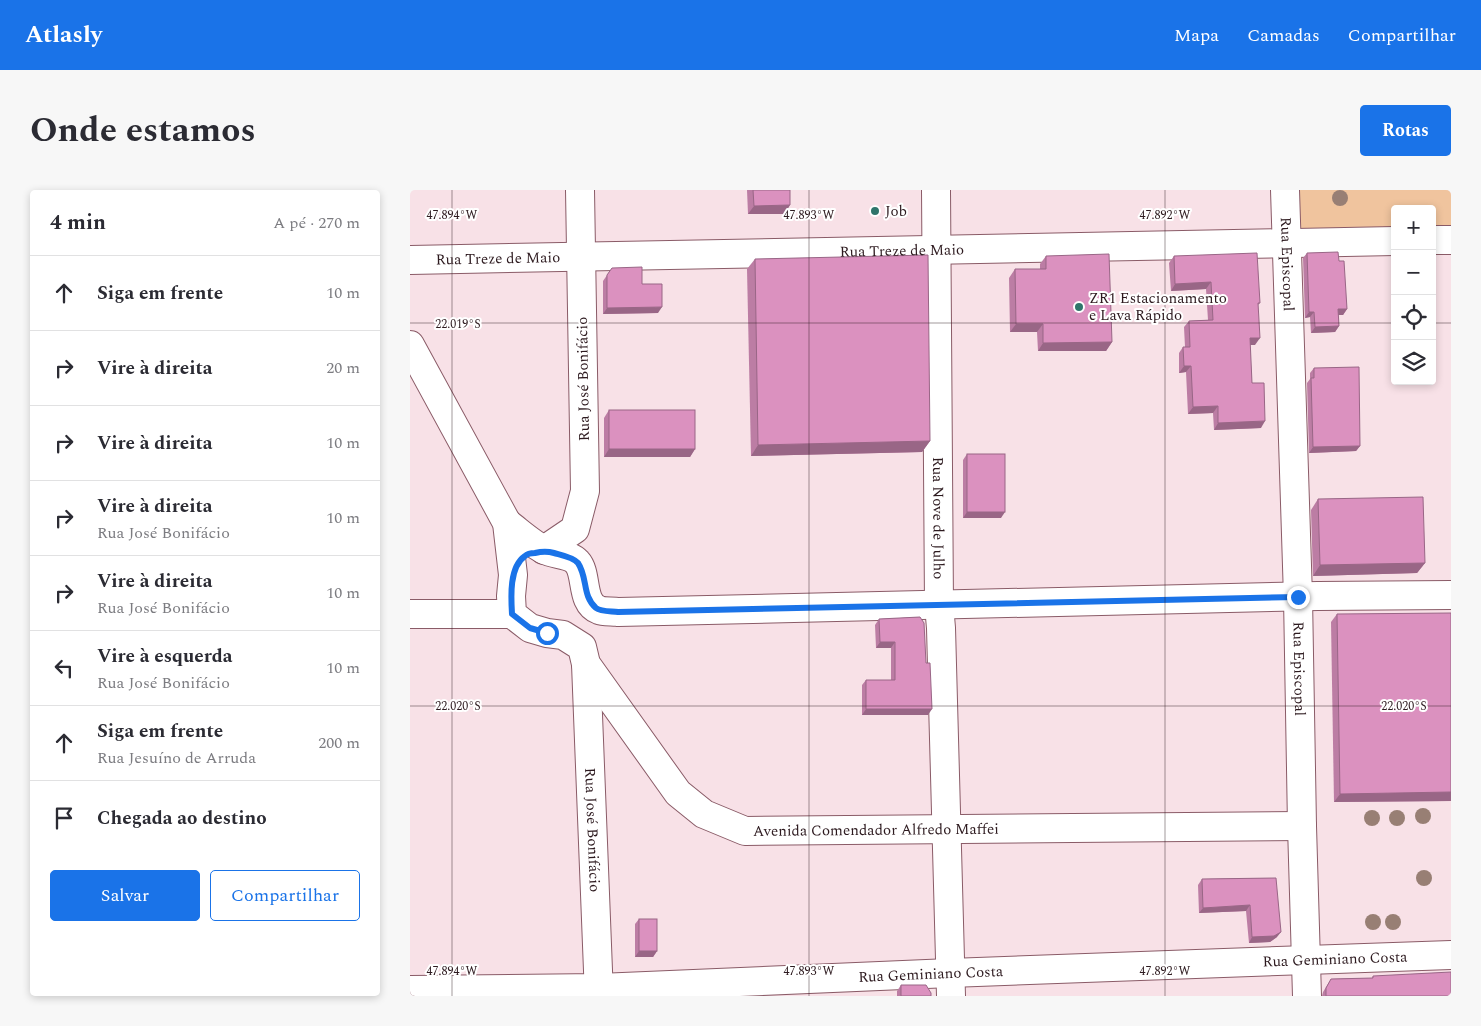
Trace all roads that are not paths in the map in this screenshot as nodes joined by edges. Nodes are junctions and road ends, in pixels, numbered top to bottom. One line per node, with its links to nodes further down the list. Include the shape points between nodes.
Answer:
1 (580, 190): 9 (main road, Rua José Bonifácio)
2 (936, 190): 8 (main road, Rua Nove de Julho)
3 (1285, 190): 7 (main road, Rua Episcopal)
4 (1436, 240): 5 (main road)
5 (1451, 240)
6 (1391, 241): 7 (main road, Rua Treze de Maio)
7 (1286, 244): 8 (main road, Rua Treze de Maio); 16 (main road, Rua Episcopal)
8 (937, 249): 9 (main road, Rua Treze de Maio); 17 (main road, Rua Nove de Julho)
9 (582, 257): 10 (main road, Rua Treze de Maio); 13 (main road, Rua José Bonifácio, via 585,491 575,530)
10 (410, 260)
11 (410, 345): 12 (main road)
12 (507, 523): 13 (main road); 14 (main road)
13 (544, 550): 14 (main road, Rua José Bonifácio, via 526,555); 17 (main road, via 577,562 589,601 598,610)
14 (513, 575): 19 (main road)
15 (1451, 595): 16 (main road)
16 (1298, 597): 17 (main road); 21 (main road, Rua Episcopal)
17 (939, 605): 22 (main road, Rua Nove de Julho)
18 (410, 614): 19 (main road)
19 (512, 614): 20 (main road, Avenida Comendador Alfredo Maffei, via 530,628 563,636 582,647)
20 (586, 664): 22 (main road, Avenida Comendador Alfredo Maffei, via 678,793 704,814 745,831); 27 (main road, Rua José Bonifácio)
21 (1302, 826): 22 (main road, Avenida Comendador Alfredo Maffei); 24 (main road, Rua Episcopal)
22 (946, 828): 25 (main road, Rua Nove de Julho)
23 (1451, 955): 24 (main road, Rua Geminiano Costa)
24 (1307, 960): 25 (main road, Rua Geminiano Costa); 28 (main road, Rua Episcopal)
25 (950, 984): 27 (main road, Rua Geminiano Costa)
26 (410, 990): 27 (main road, Rua Geminiano Costa)
27 (599, 992)
28 (1307, 996)

